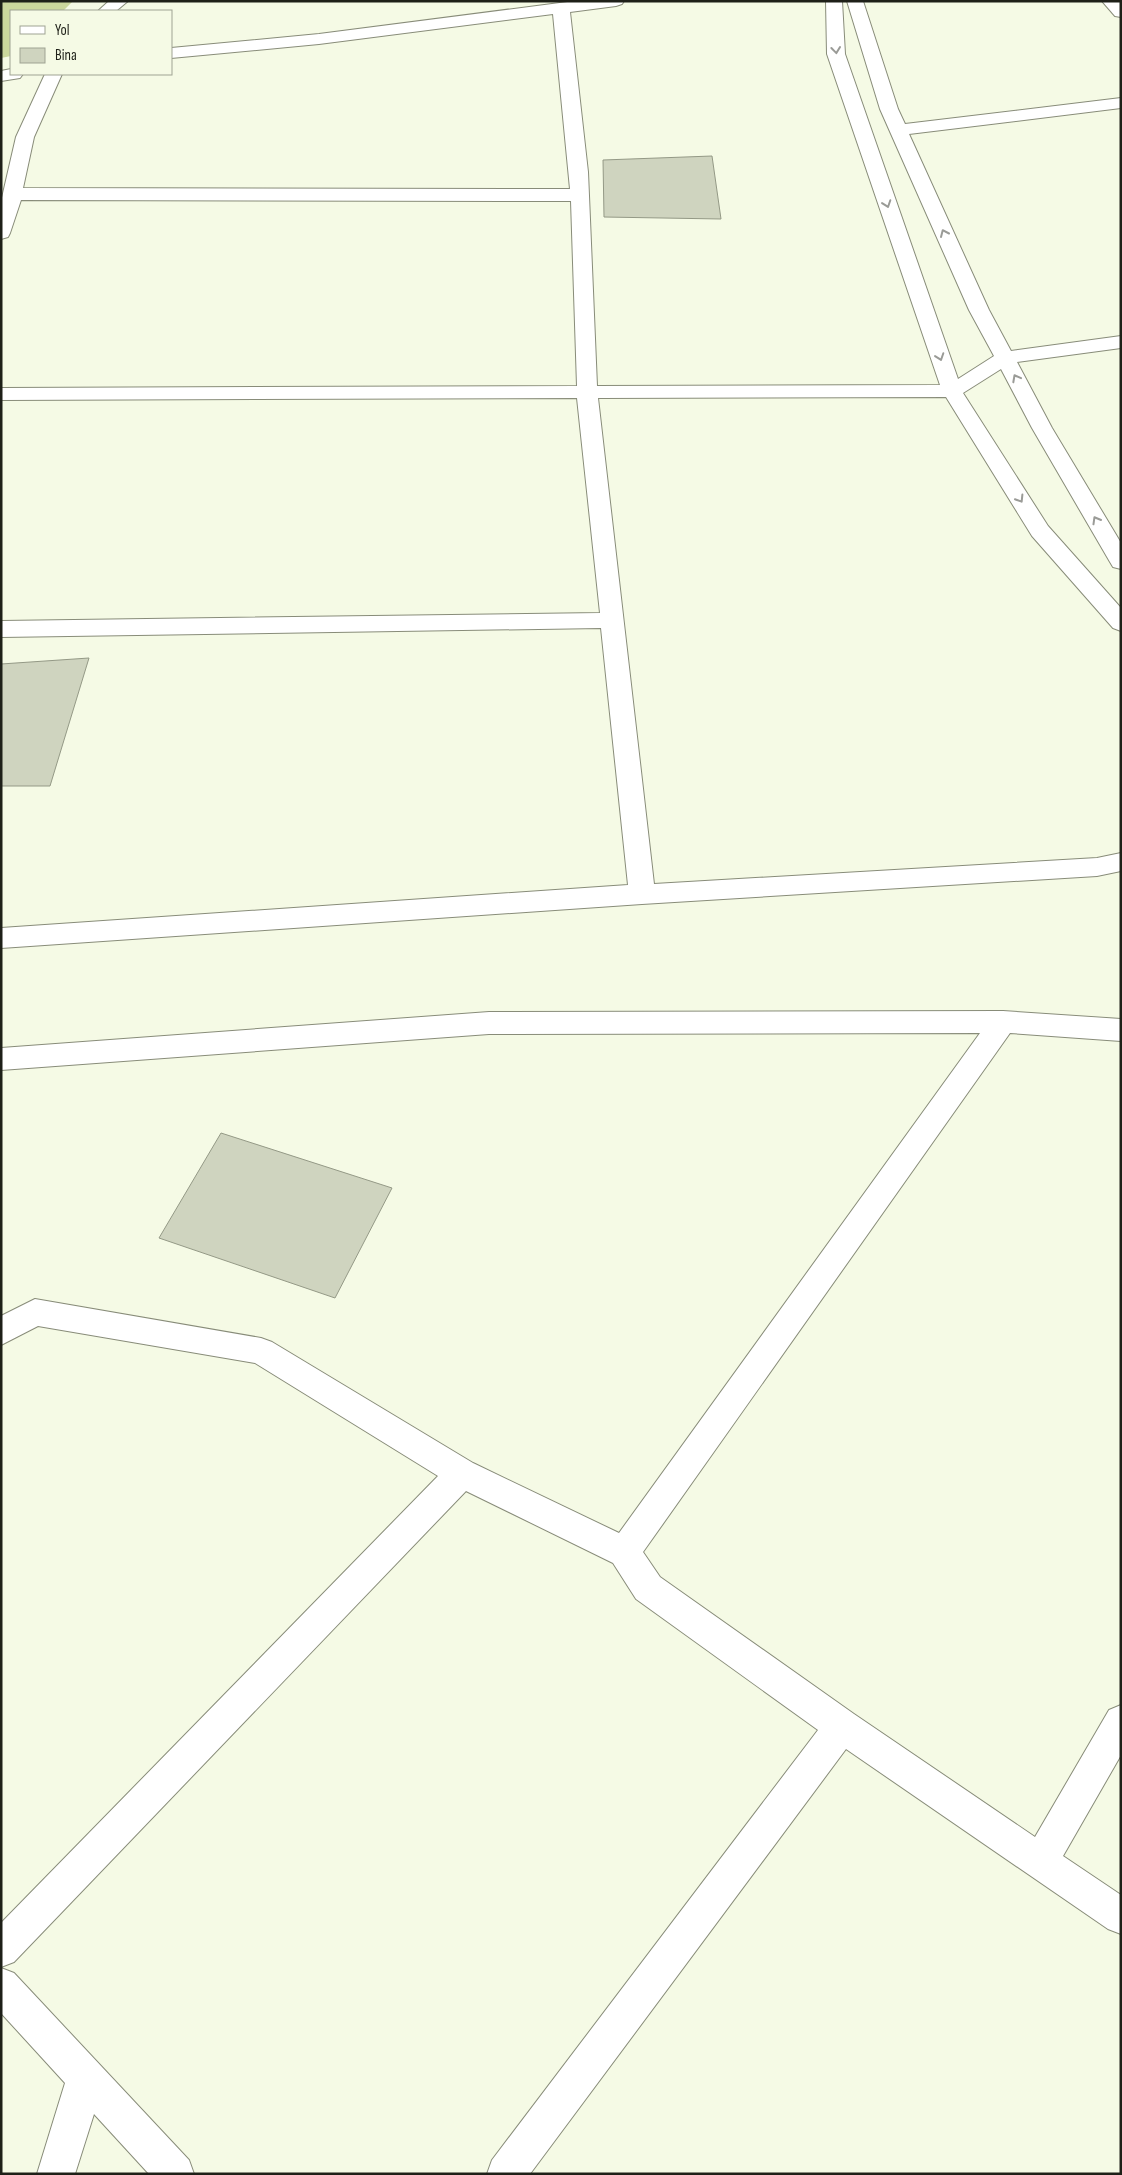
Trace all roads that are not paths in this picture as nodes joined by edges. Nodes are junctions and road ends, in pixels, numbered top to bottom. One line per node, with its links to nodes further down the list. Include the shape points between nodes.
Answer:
1 (120, 1): 7 (street)
2 (616, 1): 6 (street)
3 (834, 1): 18 (street, one-way to 18, via 836,54)
4 (855, 1): 12 (street)
5 (1110, 1): 8 (street)
6 (561, 8): 9 (street, via 319,39); 14 (street)
7 (107, 10)
8 (1121, 12)
9 (172, 53)
10 (52, 75): 13 (street, via 17,136)
11 (1121, 103): 12 (street)
12 (898, 130): 17 (street, one-way to 12)
13 (13, 194): 14 (street); 15 (street)
14 (580, 195): 19 (street)
15 (1, 233)
16 (1121, 342): 17 (street)
17 (1005, 358): 18 (street); 21 (street, one-way to 17)
18 (952, 391): 19 (street); 23 (street, one-way to 23, via 1040,531)
19 (587, 393): 20 (street); 22 (street)
20 (1, 394)
21 (1121, 562)
22 (611, 620): 24 (street); 26 (street)
23 (1121, 623)
24 (1, 629)
25 (1121, 862): 26 (street, via 1097,867)
26 (642, 894): 27 (street)
27 (1, 938)
28 (1003, 1022): 29 (street); 30 (street, via 489,1023); 33 (street)
29 (1121, 1030)
30 (1, 1059)
31 (1, 1332): 32 (street, via 35,1312 261,1351)
32 (462, 1473): 33 (street); 38 (street)
33 (624, 1552): 35 (street, via 648,1588)
34 (1121, 1722): 36 (street)
35 (842, 1726): 36 (street); 43 (street)
36 (1040, 1862): 37 (street)
37 (1121, 1916)
38 (1, 1949)
39 (1, 1986): 40 (street)
40 (86, 2077): 41 (street); 42 (street)
41 (56, 2174)
42 (175, 2174)
43 (506, 2174)

